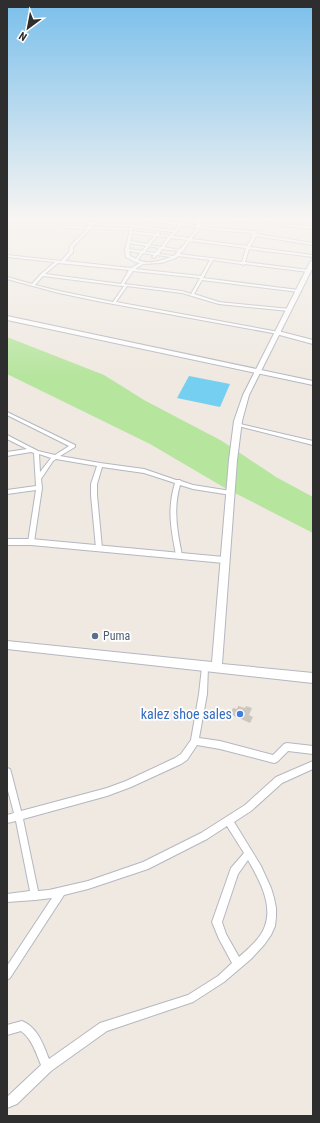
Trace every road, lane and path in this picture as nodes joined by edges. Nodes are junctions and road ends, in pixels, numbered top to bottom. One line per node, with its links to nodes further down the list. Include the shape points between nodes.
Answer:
1 (46, 272): 6 (street)
2 (130, 272): 10 (street)
3 (158, 272): 8 (street)
4 (204, 272): 8 (street)
5 (308, 272): 11 (main road)
6 (42, 275): 9 (street); 10 (street)
7 (7, 278): 9 (street)
8 (201, 278): 11 (street); 12 (street)
9 (33, 285): 13 (street)
10 (124, 285): 12 (street); 13 (street)
11 (299, 291): 14 (main road)
12 (192, 295): 14 (street, via 219,303)
13 (114, 303): 16 (street)
14 (289, 310): 16 (main road)
15 (7, 318): 18 (street)
16 (278, 333): 17 (street); 18 (main road)
17 (313, 342)
18 (258, 371): 19 (street); 21 (main road)
19 (313, 383)
20 (7, 413): 26 (street, via 73,446)
21 (236, 424): 23 (street); 32 (main road)
22 (7, 437): 24 (street)
23 (313, 443)
24 (34, 451): 25 (street); 26 (street); 28 (street)
25 (7, 454)
26 (54, 457): 27 (street); 28 (street)
27 (100, 465): 29 (street, via 144,471); 35 (street, via 94,484)
28 (38, 479): 30 (street)
29 (178, 481): 32 (street); 36 (street, via 171,514)
30 (38, 488): 31 (street); 34 (street)
31 (7, 492)
32 (230, 493): 37 (main road)
33 (7, 542): 34 (street)
34 (31, 542): 35 (street)
35 (99, 548): 36 (street)
36 (179, 555): 37 (street)
37 (224, 560): 40 (main road)
38 (7, 645): 39 (main road)
39 (205, 667): 40 (main road); 42 (street)
40 (217, 668): 41 (main road)
41 (313, 678)
42 (195, 741): 43 (street, via 274,759 287,747); 46 (street, via 178,761 128,784)
43 (313, 750)
44 (313, 765): 48 (street, via 279,780 248,808)
45 (7, 772): 46 (street)
46 (19, 817): 47 (street); 51 (street)
47 (7, 819)
48 (228, 821): 49 (street); 50 (street, via 145,866)
49 (249, 853): 53 (street, via 234,871 217,922); 53 (street, via 267,889 272,916 264,937)
50 (61, 892): 51 (street); 54 (street)
51 (34, 896): 52 (street)
52 (7, 898)
53 (238, 964): 56 (street, via 221,979 190,999 104,1026)
54 (7, 975)
55 (7, 1030): 56 (street, via 22,1026 28,1029)
56 (47, 1067): 57 (street)
57 (7, 1103)

